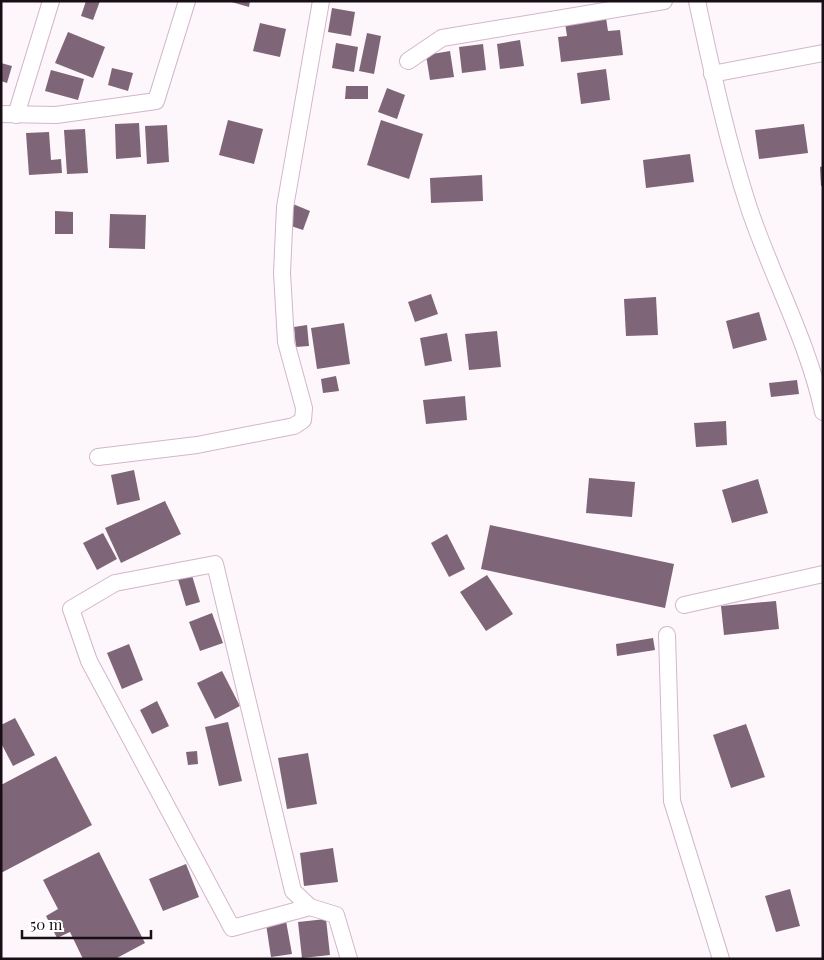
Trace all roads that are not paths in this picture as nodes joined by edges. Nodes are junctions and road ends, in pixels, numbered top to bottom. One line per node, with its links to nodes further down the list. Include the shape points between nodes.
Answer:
1 (51, 1): 9 (street)
2 (187, 1): 9 (street, via 156,101 56,115)
3 (321, 1): 11 (street, via 285,207 282,264 286,342 304,408 302,420 294,426 197,445)
4 (664, 1): 7 (street, via 442,38)
5 (697, 1): 8 (street)
6 (823, 53): 8 (street)
7 (408, 61)
8 (712, 74): 10 (street, via 749,208 803,346)
9 (9, 114)
10 (823, 412)
11 (98, 456)
12 (823, 574): 13 (street)
13 (684, 605)
14 (667, 635): 17 (street, via 672,801)
15 (310, 906): 15 (street, via 294,891 215,564 115,583 72,608 89,661 232,928); 16 (street, via 336,915)
16 (349, 959)
17 (721, 959)

